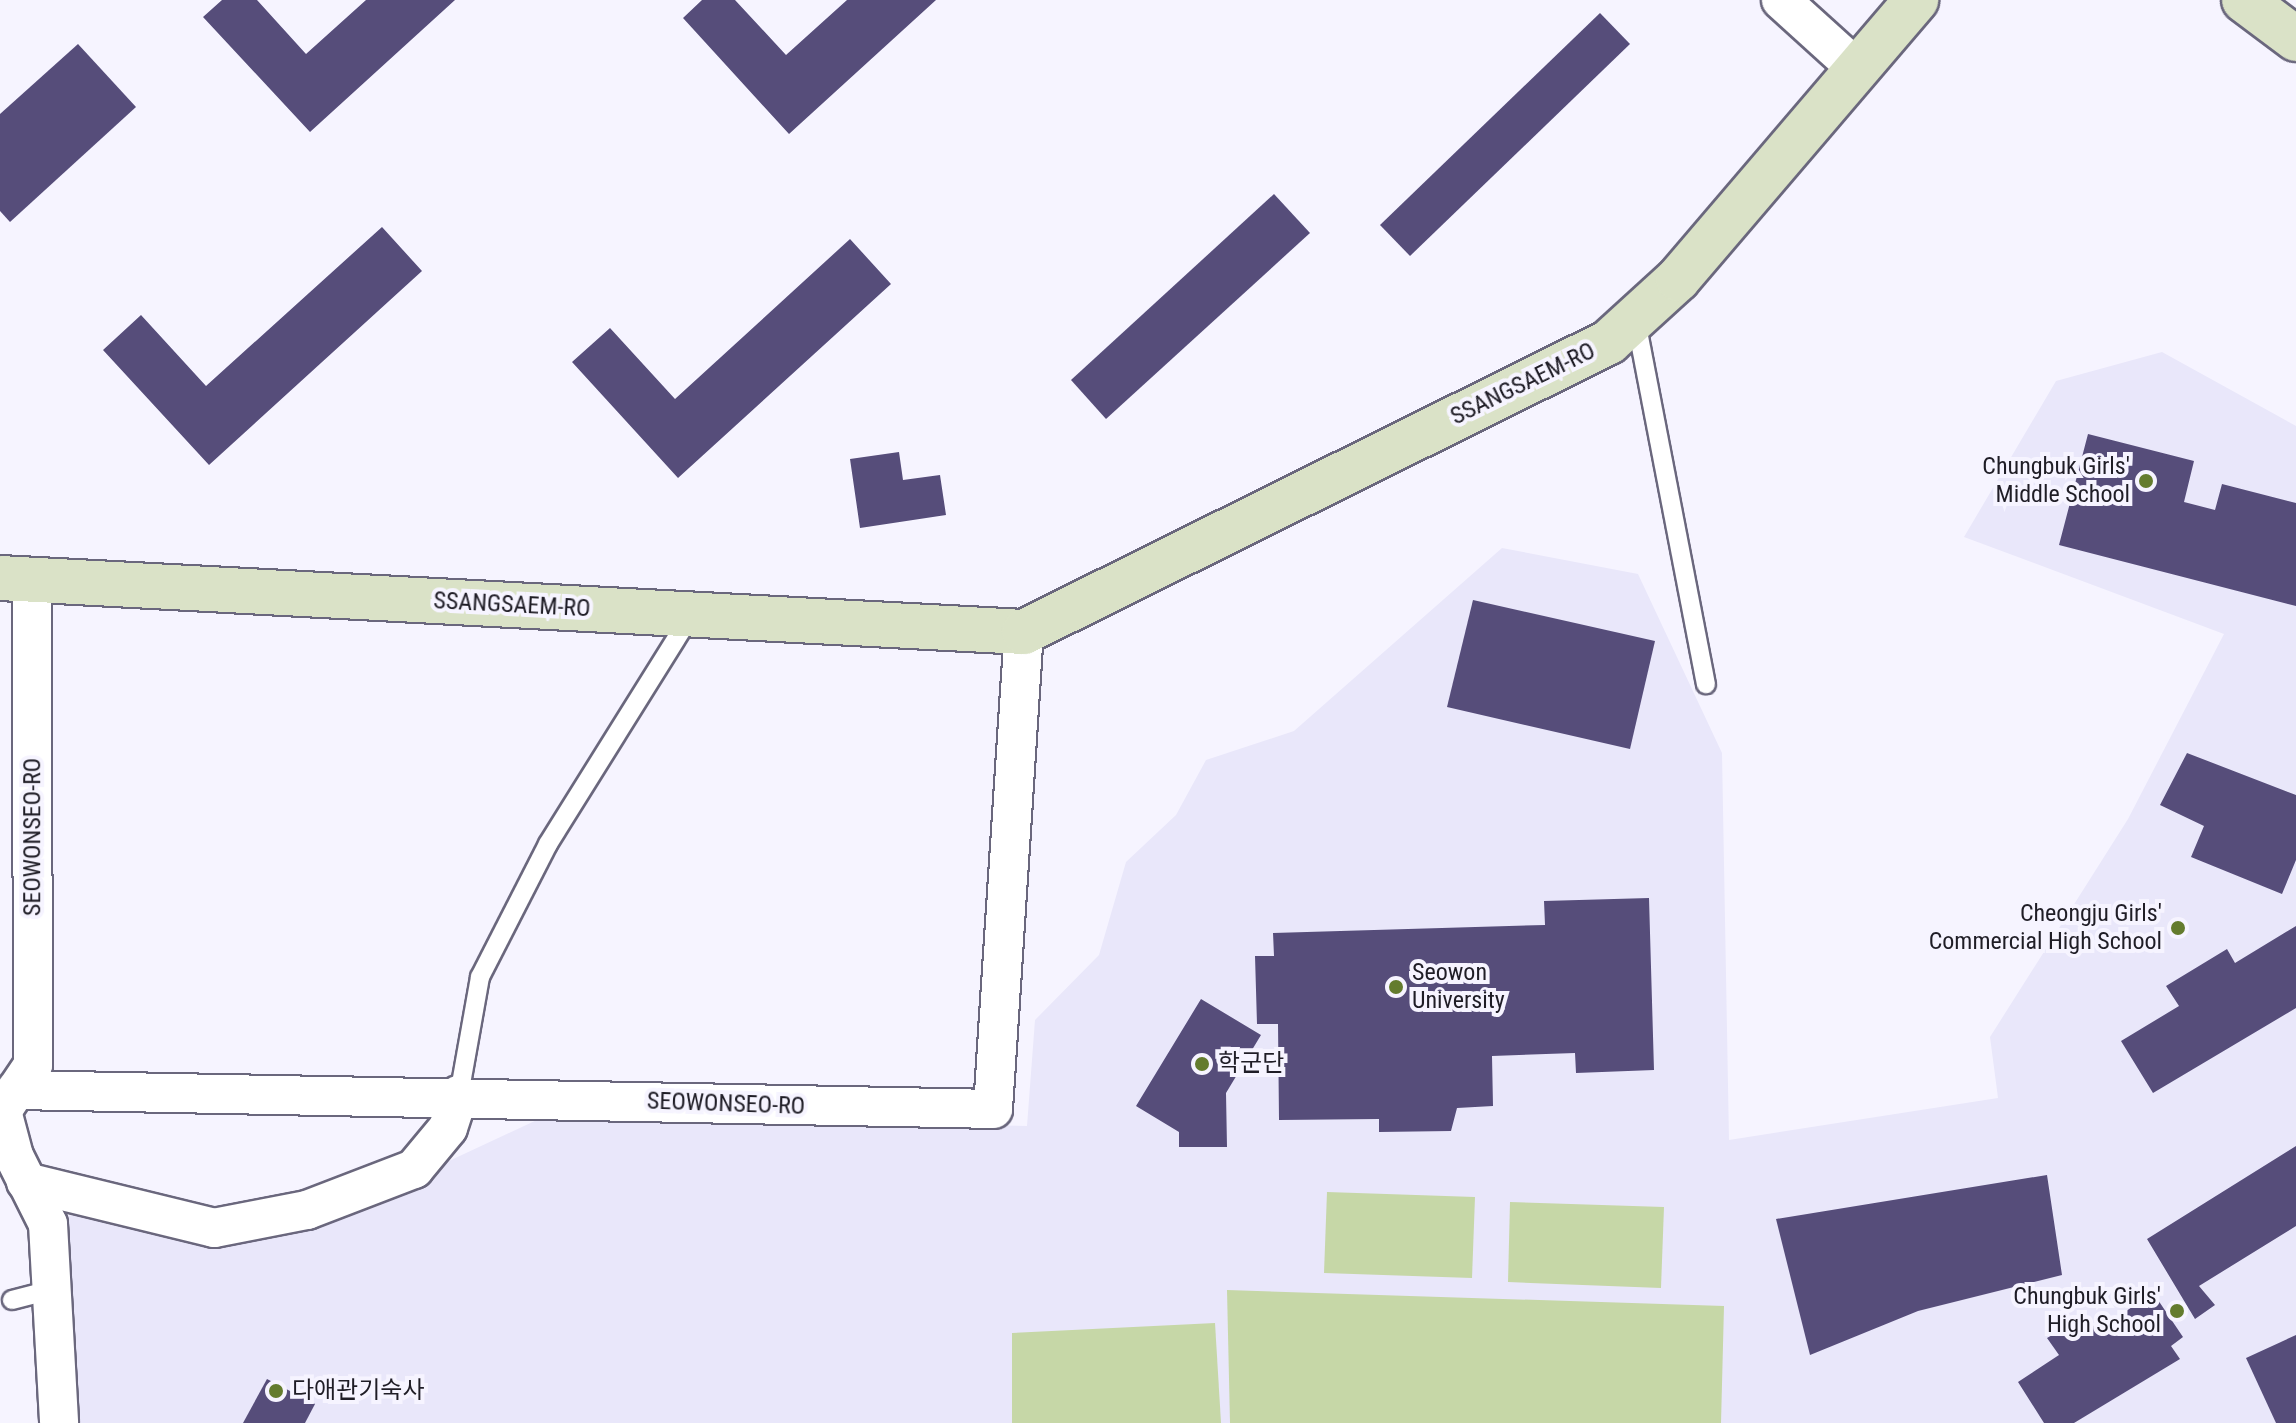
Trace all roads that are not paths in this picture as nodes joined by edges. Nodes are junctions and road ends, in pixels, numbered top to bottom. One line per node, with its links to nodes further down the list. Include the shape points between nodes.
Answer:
1 (1781, 0): 5 (street)
2 (1916, 0): 5 (street, SSANGSAEM-RO)
3 (2244, 0): 4 (street)
4 (2296, 39)
5 (1857, 69): 6 (street, SSANGSAEM-RO)
6 (1636, 318): 9 (street, SSANGSAEM-RO, via 1609,342); 10 (lane)
7 (16, 579): 8 (street, SSANGSAEM-RO); 11 (street, SEOWONSEO-RO, via 33,1065)
8 (692, 615): 9 (street, SSANGSAEM-RO); 12 (lane, via 548,844 480,977)
9 (1024, 632): 12 (street, SEOWONSEO-RO, via 993,1109)
10 (1706, 684)
11 (16, 1090): 12 (street, SEOWONSEO-RO); 13 (street, SEOWONSEO-RO, via 2,1111)
12 (459, 1095): 13 (street, via 448,1128 414,1169 307,1210 214,1228)
13 (26, 1182): 14 (street, SEOWONSEO-RO, via 48,1224)
14 (51, 1290): 15 (lane); 16 (street, SEOWONSEO-RO)
15 (12, 1300)
16 (59, 1423)

